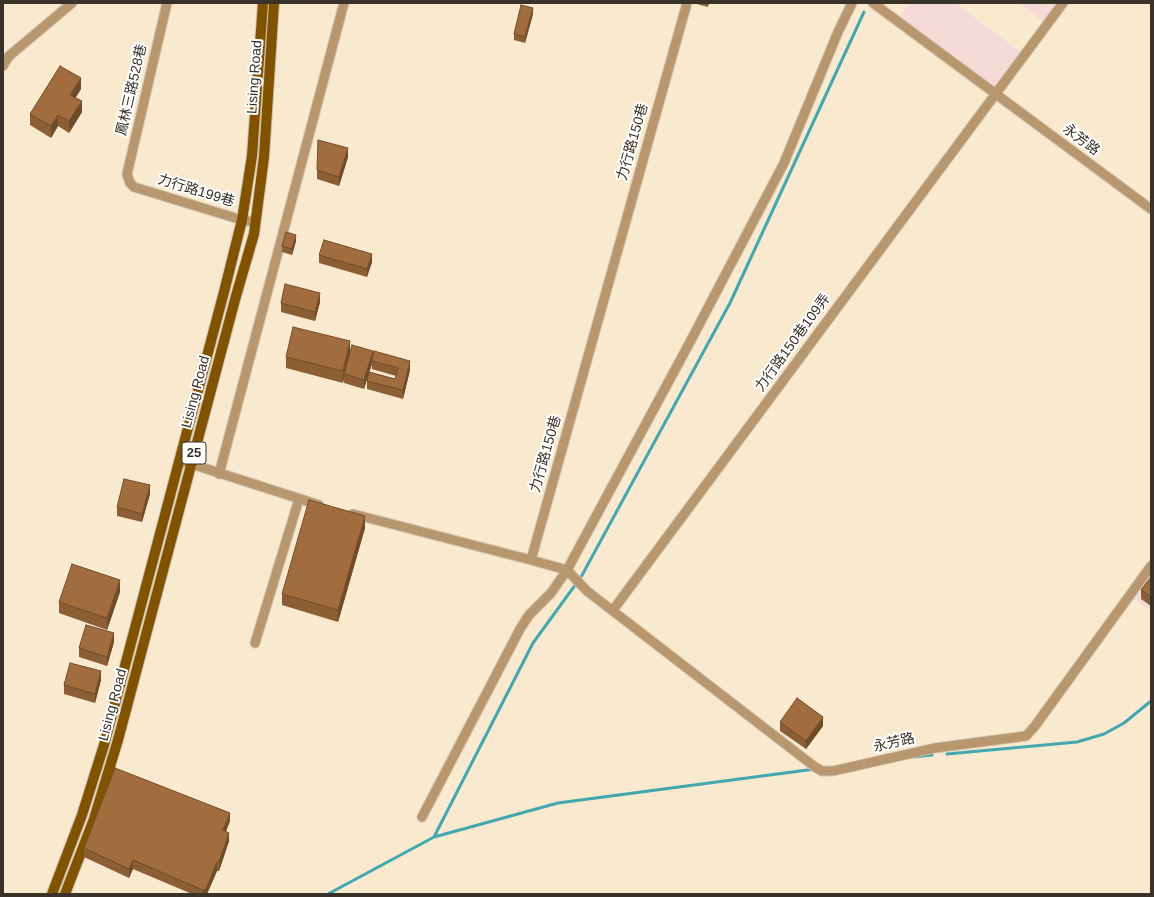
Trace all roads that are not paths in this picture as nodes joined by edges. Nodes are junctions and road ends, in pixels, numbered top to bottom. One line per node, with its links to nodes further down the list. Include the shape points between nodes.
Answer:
1 (72, 3): 10 (street, via 9,56)
2 (167, 3): 12 (street, 鳳林三路528巷, via 127,174)
3 (262, 3): 14 (main road, Lising Road / 25, via 252,156)
4 (274, 3): 15 (main road, Lising Road / 25, via 264,157)
5 (344, 3): 18 (street)
6 (687, 3): 22 (street, 力行路150巷)
7 (852, 3): 24 (street, via 784,163)
8 (873, 3): 11 (street, 永芳路)
9 (1062, 3): 11 (street, 力行路150巷109弄)
10 (3, 66)
11 (995, 93): 13 (street, 永芳路); 25 (street, 力行路150巷109弄)
12 (130, 183): 14 (street, 力行路199巷, via 134,187)
13 (1151, 209)
14 (242, 220): 15 (street, 力行路199巷); 16 (main road, Lising Road / 25)
15 (255, 222): 17 (main road, Lising Road / 25, via 254,234)
16 (179, 460): 17 (street); 28 (main road, Lising Road / 25, via 104,745 82,815)
17 (191, 464): 18 (street); 29 (main road, Lising Road / 25, via 118,740 94,819)
18 (219, 474): 19 (street)
19 (299, 499): 20 (street); 26 (street)
20 (328, 507)
21 (342, 511): 22 (street)
22 (531, 560): 24 (street)
23 (1151, 566): 25 (street, 永芳路, via 1026,736 935,748 833,771 822,771 815,767)
24 (567, 570): 25 (street, via 587,591); 27 (street, via 520,629)
25 (613, 610)
26 (255, 643)
27 (422, 817)
28 (52, 894)
29 (65, 894)

